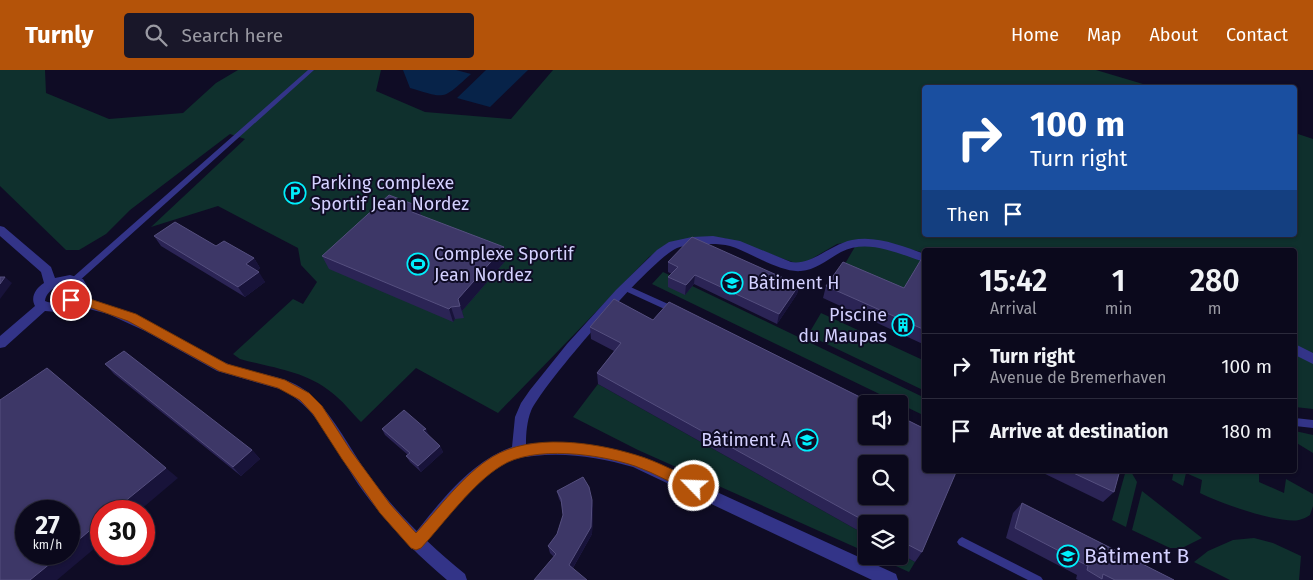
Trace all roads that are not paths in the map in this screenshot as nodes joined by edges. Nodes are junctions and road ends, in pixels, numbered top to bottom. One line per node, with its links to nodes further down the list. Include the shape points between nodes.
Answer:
1 (311, 70): 4 (lane)
2 (0, 230): 5 (street, via 47,270)
3 (922, 257): 6 (street, via 869,243 845,245 808,266 793,267 726,241 701,241 672,246 656,256)
4 (75, 280): 5 (street); 7 (street, via 79,282 80,290)
5 (50, 285): 8 (street, via 38,299)
6 (626, 288): 9 (lane); 15 (street, via 525,408)
7 (71, 300): 8 (street, via 60,306); 17 (street, via 132,318 223,368 281,384 304,396 318,410 385,508)
8 (43, 306): 10 (street)
9 (679, 313)
10 (0, 343)
11 (1297, 349): 12 (street)
12 (1313, 359)
13 (1297, 422): 14 (lane)
14 (1313, 424)
15 (519, 452): 17 (street, via 495,462 471,483); 19 (street, via 562,447 636,461)
16 (962, 542): 20 (lane)
17 (416, 543): 18 (street)
18 (459, 580)
19 (890, 580)
20 (1038, 580)

